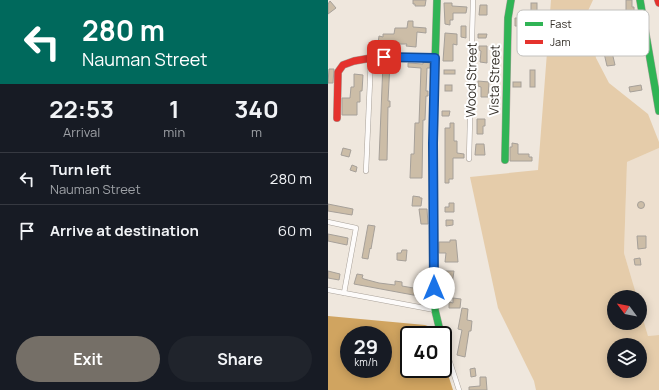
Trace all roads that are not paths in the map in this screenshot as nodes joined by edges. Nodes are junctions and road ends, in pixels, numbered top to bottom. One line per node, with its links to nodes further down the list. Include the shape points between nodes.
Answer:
1 (437, 0): 10 (main road)
2 (473, 0): 13 (street, Wood Street)
3 (511, 0): 14 (main road, Vista Street, via 508,18)
4 (640, 0): 7 (main road)
5 (658, 0): 6 (main road)
6 (659, 3)
7 (642, 10)
8 (649, 53): 11 (main road)
9 (371, 58): 10 (main road); 12 (main road, via 346,63 340,67); 15 (street)
10 (435, 58): 19 (main road)
11 (659, 111)
12 (337, 118)
13 (469, 159)
14 (505, 160)
15 (366, 171)
16 (328, 222): 18 (street, via 356,228)
17 (328, 290): 18 (street)
18 (344, 293): 19 (street)
19 (435, 310): 20 (main road)
20 (439, 326)
21 (452, 369): 22 (street)
22 (459, 390)

